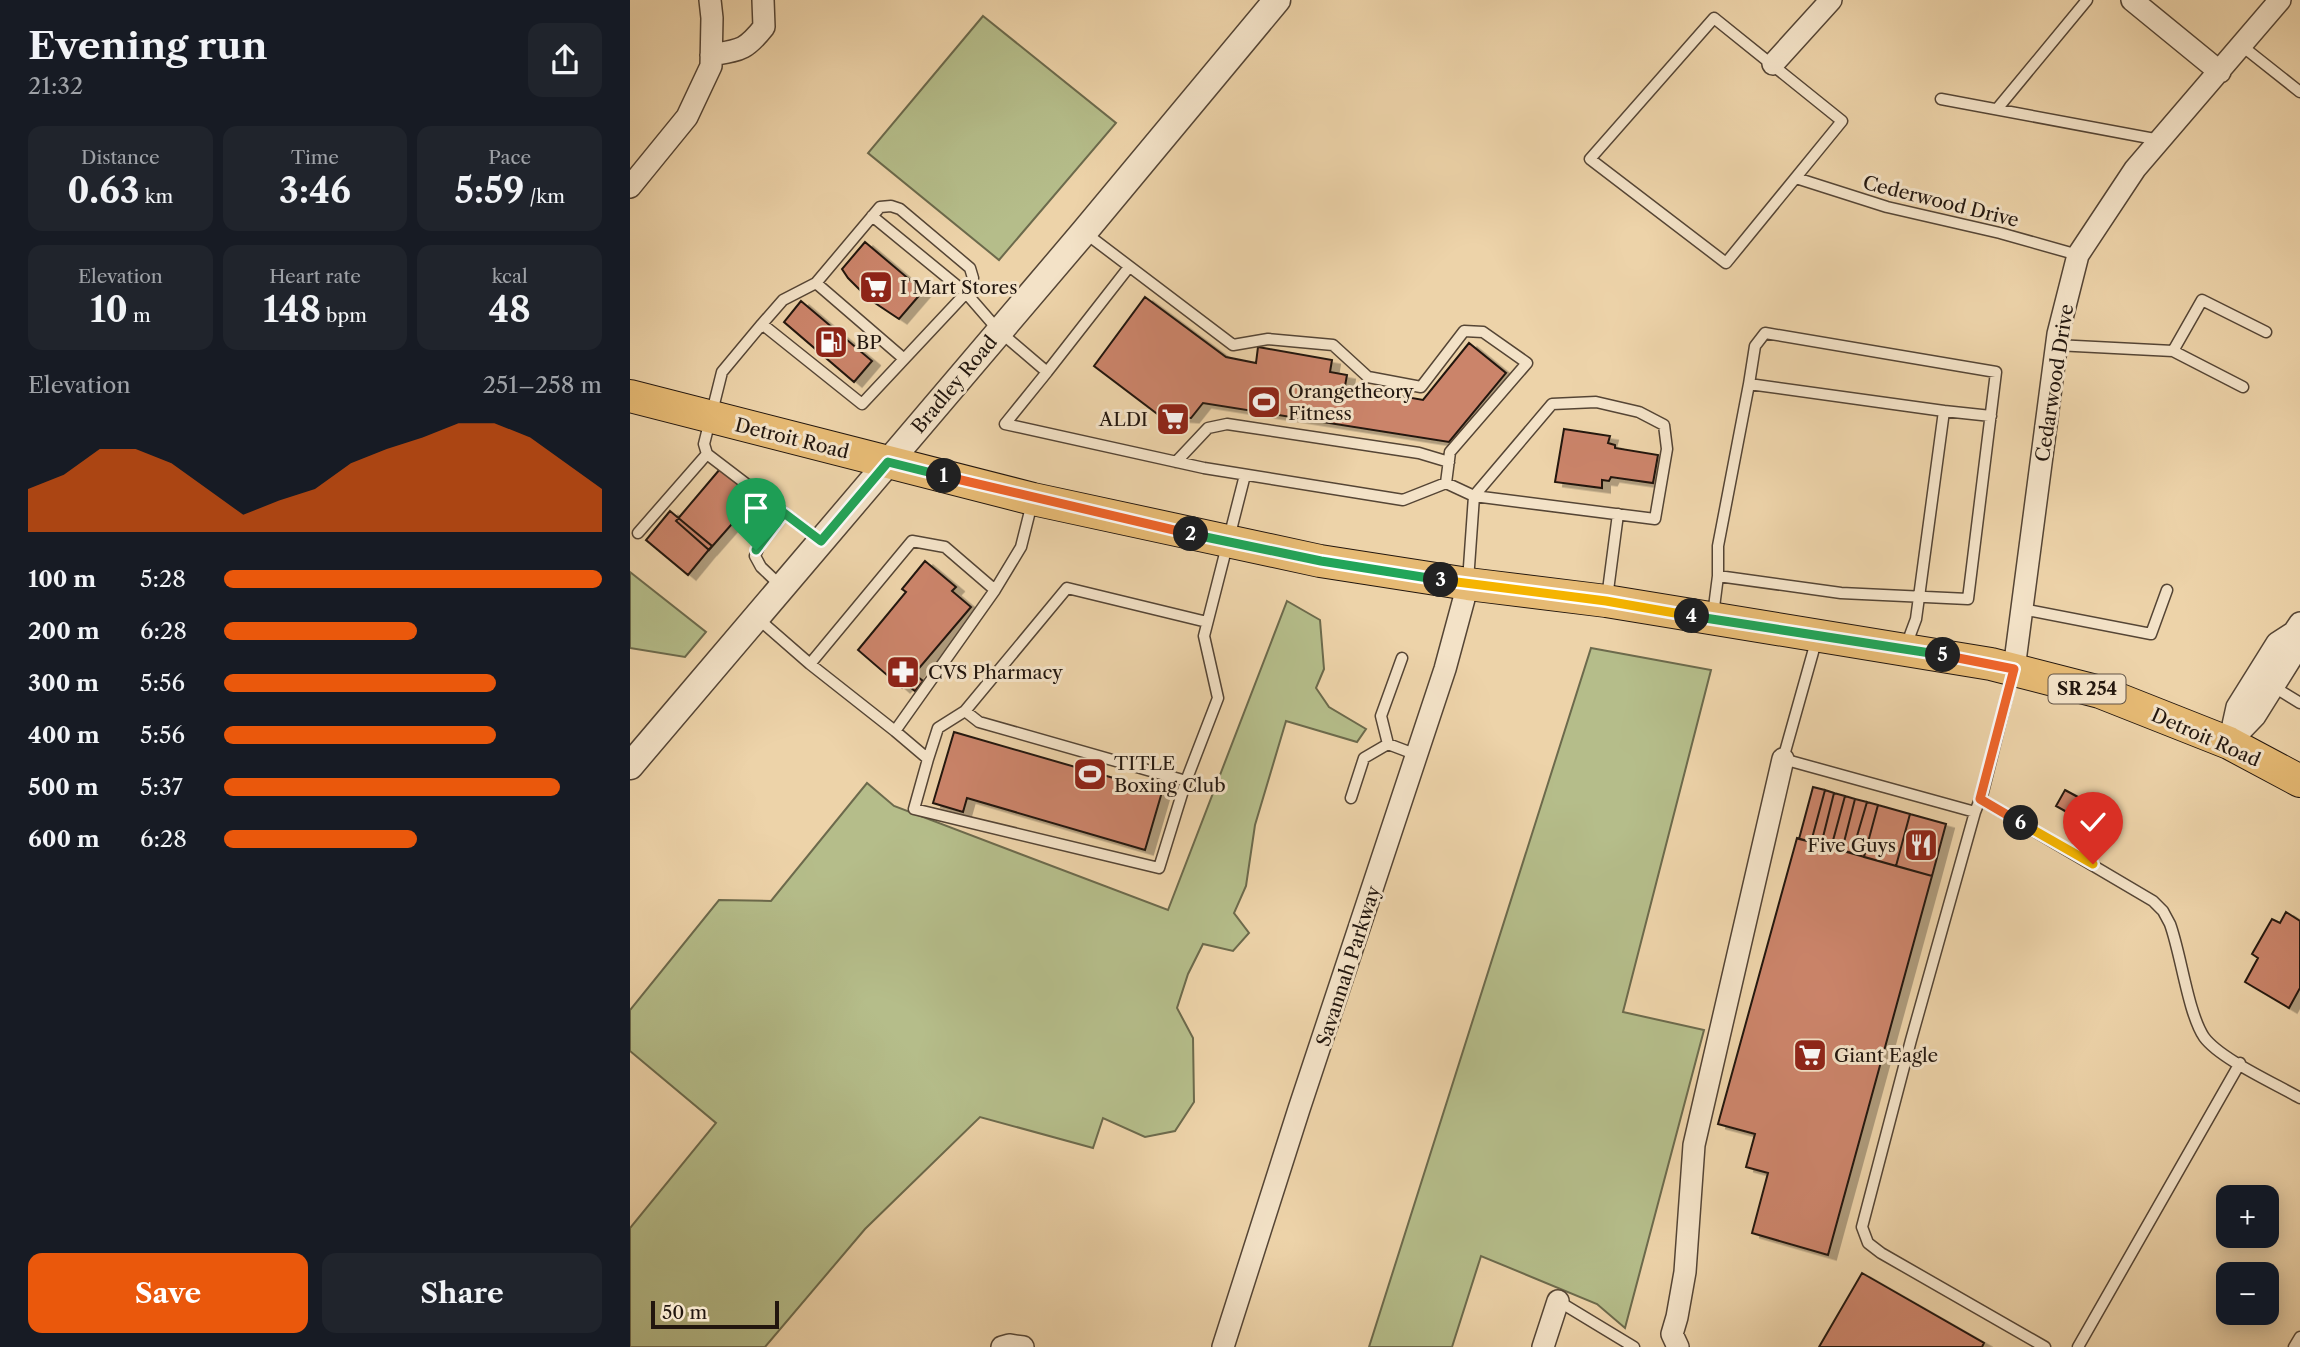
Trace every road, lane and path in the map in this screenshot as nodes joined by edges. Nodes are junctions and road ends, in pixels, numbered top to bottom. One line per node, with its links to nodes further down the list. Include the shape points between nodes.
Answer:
1 (710, 0): 9 (street)
2 (763, 0): 9 (street, via 764,27 752,42 743,49)
3 (1277, 0): 19 (street, Bradley Road)
4 (1831, 0): 10 (street)
5 (2087, 0): 14 (lane)
6 (2132, 0): 11 (street)
7 (2280, 0): 8 (street, Cedarwood Drive)
8 (2242, 46): 11 (street, Cedarwood Drive); 12 (lane)
9 (711, 55): 17 (street, via 711,66 687,117)
10 (1773, 64): 16 (lane, via 1842,121); 16 (lane, via 1714,18 1590,159 1727,263)
11 (2220, 72): 15 (street, Cedarwood Drive)
12 (2300, 92)
13 (1941, 99): 14 (lane)
14 (1997, 108): 15 (lane)
15 (2160, 140): 20 (street, Cedarwood Drive, via 2135,169)
16 (1796, 178): 20 (lane, Cederwood Drive, via 1887,207)
17 (630, 187)
18 (872, 216): 22 (lane); 23 (lane); 23 (lane, via 880,207 900,209 970,268 973,278)
19 (1084, 232): 21 (lane); 25 (street, Bradley Road)
20 (2078, 255): 27 (street, Cedarwood Drive)
21 (1129, 267): 30 (lane); 40 (lane, via 1233,345 1268,339 1333,345 1368,377 1421,387 1464,331 1483,332 1527,363 1450,452)
22 (816, 283): 24 (lane, via 783,300); 29 (lane)
23 (966, 293): 25 (lane); 29 (lane)
24 (762, 324): 29 (lane, via 862,404); 35 (lane, via 722,372)
25 (999, 331): 30 (lane); 38 (street, Bradley Road)
26 (2266, 332): 28 (lane, via 2202,300)
27 (2056, 345): 28 (lane); 57 (street, Cedarwood Drive)
28 (2173, 351): 32 (lane)
29 (903, 358)
30 (1047, 372): 39 (lane, via 1004,424)
31 (1749, 384): 34 (lane); 36 (lane, via 1755,346 1765,332 1996,372); 50 (lane, via 1718,546)
32 (2243, 387)
33 (630, 396): 35 (main road, Detroit Road / SR 254)
34 (1944, 411): 36 (lane); 55 (lane)
35 (710, 416): 37 (lane, via 704,444); 38 (main road, Detroit Road / SR 254)
36 (1991, 416): 55 (lane, via 1968,599)
37 (707, 454): 45 (lane); 47 (lane)
38 (888, 462): 44 (main road, Detroit Road / SR 254); 48 (street, Bradley Road)
39 (1176, 462): 40 (lane, via 1208,428 1227,424 1419,453); 41 (lane)
40 (1449, 462): 42 (lane)
41 (1245, 475): 42 (lane, via 1403,500); 49 (lane)
42 (1446, 483): 43 (lane)
43 (1474, 496): 46 (lane); 46 (lane, via 1552,404 1596,402 1639,412 1664,425 1667,449 1656,519); 51 (lane)
44 (1033, 499): 49 (main road, Detroit Road / SR 254); 53 (lane, via 1021,547)
45 (784, 513): 48 (lane); 52 (lane, via 755,556)
46 (1618, 514): 56 (lane)
47 (638, 533)
48 (821, 541): 52 (street, Bradley Road)
49 (1229, 543): 51 (main road, Detroit Road / SR 254); 60 (lane)
50 (1717, 576): 55 (lane, via 1841,593); 59 (lane)
51 (1468, 584): 56 (main road, Detroit Road / SR 254); 73 (street, Savannah Parkway)
52 (782, 587): 58 (street, Bradley Road)
53 (995, 590): 65 (lane, via 945,547 912,541); 70 (lane)
54 (2167, 590): 57 (lane, via 2151,634)
55 (1919, 597): 63 (lane)
56 (1606, 601): 59 (main road, Detroit Road / SR 254)
57 (2022, 609): 66 (street, Cedarwood Drive)
58 (756, 617): 65 (lane); 76 (street, Bradley Road)
59 (1713, 619): 62 (main road, Detroit Road / SR 254)
60 (1207, 622): 69 (lane, via 1067,587); 77 (lane, via 1204,636 1218,698)
61 (2297, 628): 67 (street, via 2277,643)
62 (1818, 635): 63 (main road, Detroit Road / SR 254); 75 (lane)
63 (1905, 648): 66 (main road, Detroit Road / SR 254)
64 (1402, 658): 72 (lane, via 1381,716)
65 (810, 664): 70 (lane)
66 (2014, 669): 71 (main road, Detroit Road / SR 254, via 2100,692); 80 (lane)
67 (2265, 681): 68 (lane); 71 (street, via 2237,707)
68 (2300, 703)
69 (965, 711): 74 (lane, via 938,728); 77 (lane, via 979,722)
70 (895, 732): 74 (lane)
71 (2229, 743): 78 (main road, Detroit Road / SR 254)
72 (1388, 744): 73 (lane); 79 (lane, via 1364,758)
73 (1417, 755): 88 (street, Savannah Parkway)
74 (928, 759): 77 (lane, via 914,809 1159,869)
75 (1783, 759): 81 (lane); 91 (street, via 1694,1145 1685,1272 1672,1334)
76 (630, 766)
77 (1186, 781)
78 (2300, 781)
79 (1351, 797)
80 (1980, 799): 81 (lane); 82 (lane, via 2164,911 2201,1032 2213,1047)
81 (1975, 812): 92 (lane, via 1862,1227 1871,1246)
82 (2240, 1063): 83 (lane); 93 (lane)
83 (2300, 1098)
84 (1558, 1301): 89 (street); 90 (lane)
85 (2300, 1337): 94 (lane)
86 (1002, 1347): 87 (street)
87 (1023, 1347)
88 (1223, 1347)
89 (1543, 1347)
90 (1634, 1347)
91 (1678, 1347)
92 (2045, 1347)
93 (2078, 1347)
94 (2294, 1347)

